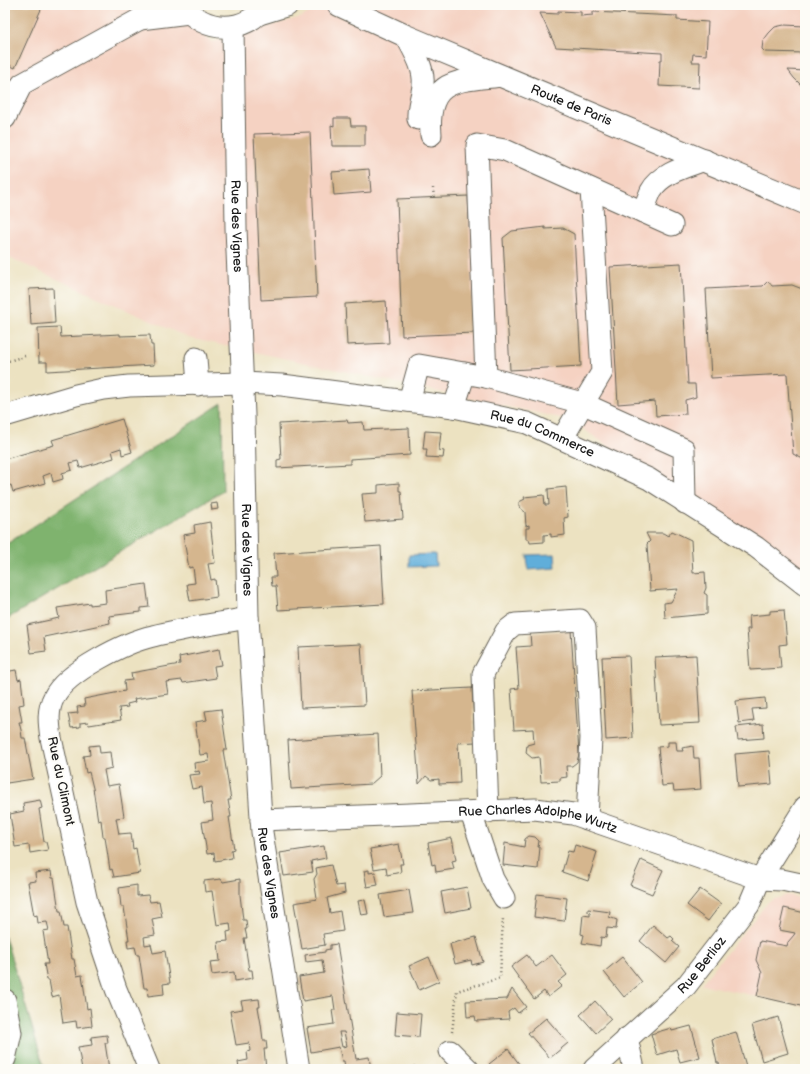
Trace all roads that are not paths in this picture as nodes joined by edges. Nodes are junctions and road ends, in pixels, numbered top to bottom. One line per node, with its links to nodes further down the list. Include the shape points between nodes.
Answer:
1 (287, 5): 4 (main road)
2 (339, 5): 7 (main road, Route de Paris)
3 (186, 9): 5 (street); 6 (main road, via 209,25)
4 (264, 9): 6 (main road, via 248,22)
5 (146, 12): 9 (street, via 22,84)
6 (233, 27): 18 (street, Rue des Vignes, via 236,228)
7 (406, 36): 8 (main road, Route de Paris); 8 (street, via 423,80 418,118 431,135 432,104 442,90 466,80)
8 (502, 76): 10 (main road, Route de Paris)
9 (5, 118)
10 (704, 160): 12 (main road, Route de Paris); 13 (street, via 659,181 651,191)
11 (591, 189): 13 (street); 17 (street, via 505,150 477,145); 21 (street, via 602,372)
12 (805, 203)
13 (643, 212): 14 (street)
14 (672, 225)
15 (196, 358): 19 (street)
16 (465, 373): 17 (street); 20 (street, via 418,365); 22 (street)
17 (486, 377): 21 (street)
18 (243, 383): 19 (street, Rue du Commerce); 20 (street, Rue du Commerce, via 282,385); 27 (street, Rue des Vignes)
19 (198, 385): 23 (street, Rue du Commerce, via 103,389)
20 (409, 401): 22 (street, Rue du Commerce)
21 (582, 403): 24 (street); 25 (street, via 684,449)
22 (454, 407): 24 (street, Rue du Commerce, via 528,423)
23 (5, 416)
24 (562, 439): 25 (street, Rue du Commerce, via 648,480)
25 (685, 503): 26 (street, Rue du Commerce, via 756,547)
26 (805, 585)
27 (248, 618): 31 (street, Rue des Vignes); 39 (street, Rue du Climont, via 151,636 127,646 77,671 58,690 49,711 50,731 86,902 116,990)
28 (805, 807): 32 (street)
29 (480, 812): 30 (street, Rue Charles Adolphe Wurtz, via 535,809 573,814); 30 (street, via 483,674 506,631 515,624 580,620 585,628 591,738); 31 (street, Rue Charles Adolphe Wurtz); 34 (street, via 493,878)
30 (587, 819): 32 (street, Rue Charles Adolphe Wurtz)
31 (261, 820): 40 (street, Rue des Vignes)
32 (760, 880): 33 (street, Rue Charles Adolphe Wurtz, via 782,880); 36 (street, Rue Berlioz, via 750,905 686,986)
33 (805, 885)
34 (504, 898)
35 (5, 1000): 38 (street, via 10,1033)
36 (627, 1038): 42 (street, Rue Berlioz); 43 (street)
37 (450, 1051): 41 (street)
38 (5, 1059)
39 (149, 1069)
40 (299, 1069)
41 (468, 1069)
42 (594, 1069)
43 (634, 1069)

